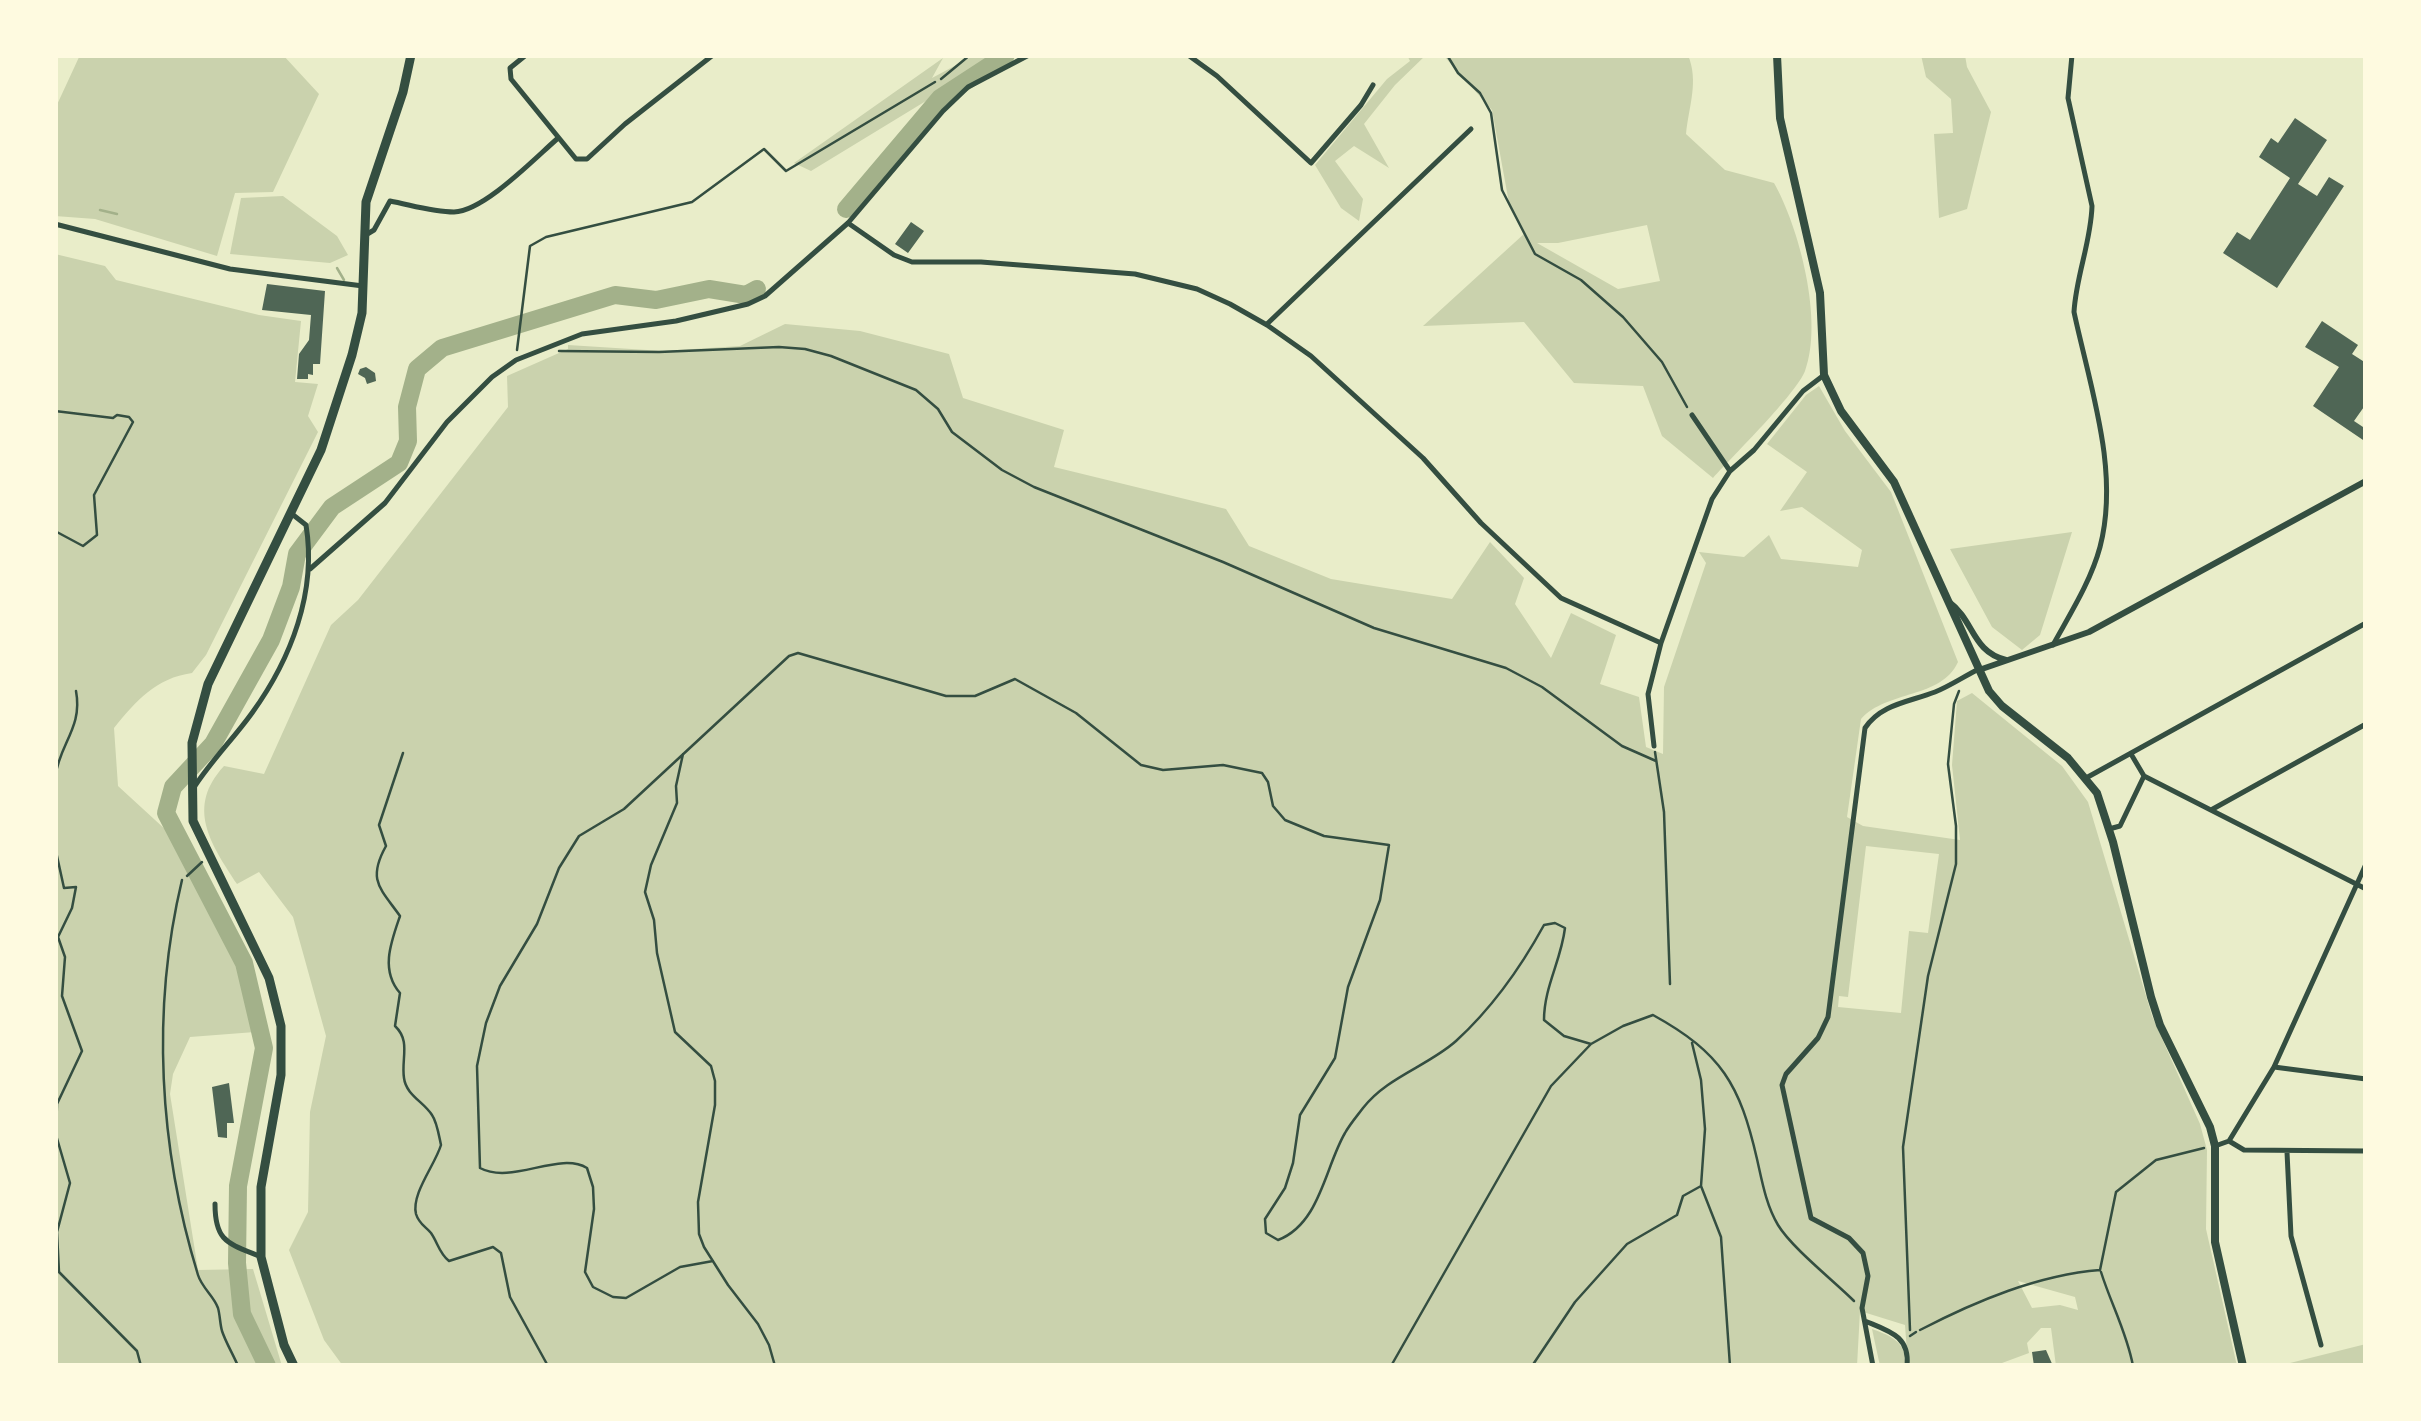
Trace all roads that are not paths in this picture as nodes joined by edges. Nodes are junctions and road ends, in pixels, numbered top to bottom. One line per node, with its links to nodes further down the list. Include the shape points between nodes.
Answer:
1 (411, 55): 15 (main road, via 366,202)
2 (526, 55): 12 (street, via 510,68 511,78)
3 (713, 55): 12 (street, via 587,159 576,159)
4 (970, 55): 9 (lane)
5 (1029, 55): 14 (street, via 968,87 942,111)
6 (1188, 55): 10 (street, via 1310,163)
7 (1777, 55): 18 (main road, via 1780,118 1820,293)
8 (2072, 55): 27 (street, via 2068,98 2092,206 2074,312 2106,469 2107,507 2100,549)
9 (941, 78)
10 (1374, 86)
11 (1472, 129): 17 (street)
12 (557, 139): 15 (street, via 464,210 390,201 374,230)
13 (55, 224): 16 (street, via 230,270)
14 (848, 224): 17 (street, via 912,262 1135,274 1197,290); 23 (street, via 778,287 748,304 582,334 516,360 447,422 385,504)
15 (362, 237): 16 (main road)
16 (363, 286): 22 (main road, via 349,364)
17 (1267, 324): 26 (street, via 1423,458 1561,598)
18 (1824, 374): 20 (street); 24 (main road, via 1841,411 1894,482)
19 (1692, 415): 20 (street)
20 (1730, 471): 26 (street, via 1702,523)
21 (2366, 481): 27 (street, via 2089,632)
22 (292, 514): 23 (street, via 306,526); 35 (main road, via 208,684 192,743)
23 (310, 569): 35 (street, via 283,664 253,712)
24 (1950, 602): 28 (street, via 1984,651); 29 (main road)
25 (2366, 623): 32 (street)
26 (1661, 643): 31 (street, via 1648,694)
27 (2054, 644): 28 (street)
28 (2018, 659): 29 (street)
29 (1978, 670): 34 (main road, via 2002,706); 50 (street, via 1889,707 1865,728 1828,1017 1782,1085 1810,1218 1849,1238 1862,1253)
30 (2366, 724): 36 (street)
31 (1654, 746)
32 (2131, 754): 33 (street); 34 (street)
33 (2144, 776): 36 (street); 37 (street, via 2120,826)
34 (2086, 778): 37 (main road)
35 (190, 787): 49 (main road, via 193,822 269,978 281,1026 280,1075 261,1186)
36 (2211, 810): 40 (street)
37 (2109, 828): 45 (main road, via 2160,1025)
38 (2366, 864): 40 (street)
39 (182, 880): 54 (lane, via 163,1022 172,1169 200,1281 218,1306)
40 (2356, 884): 41 (street); 42 (street)
41 (2366, 889)
42 (2274, 1066): 43 (street); 44 (street)
43 (2366, 1079)
44 (2229, 1141): 45 (street); 47 (street, via 2244,1150)
45 (2216, 1146): 58 (main road, via 2215,1242)
46 (2366, 1150): 47 (street)
47 (2288, 1152): 53 (street, via 2292,1236)
48 (215, 1204): 49 (street, via 221,1236)
49 (261, 1257): 55 (main road)
50 (1865, 1321): 56 (street); 57 (street, via 1901,1338)
51 (1916, 1332): 52 (lane)
52 (1910, 1336)
53 (2321, 1345)
54 (238, 1366)
55 (294, 1366)
56 (1873, 1366)
57 (1907, 1366)
58 (2243, 1366)

